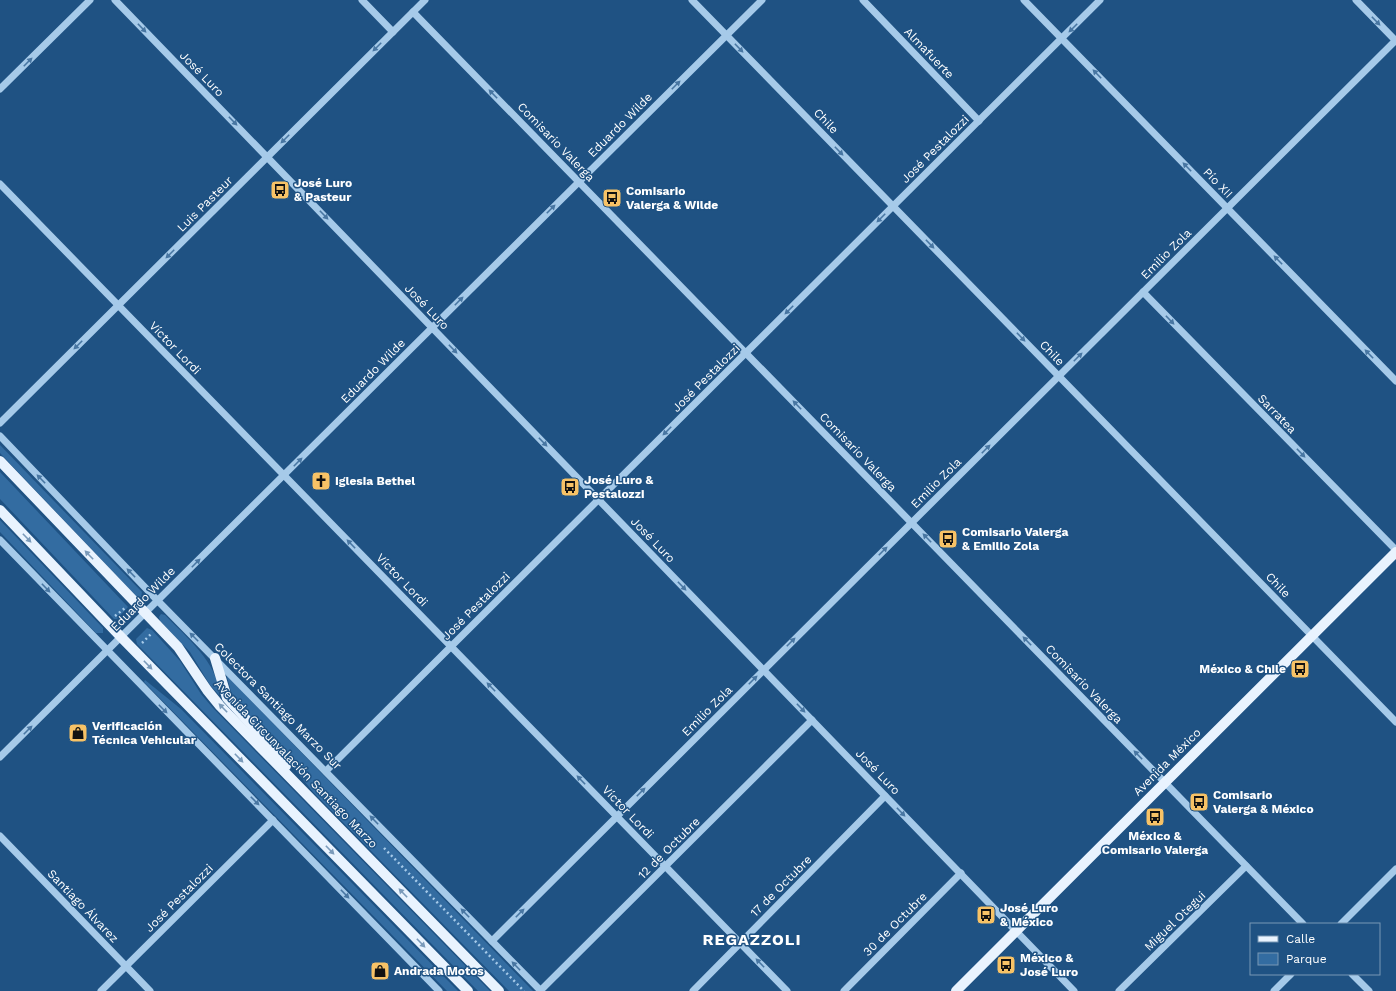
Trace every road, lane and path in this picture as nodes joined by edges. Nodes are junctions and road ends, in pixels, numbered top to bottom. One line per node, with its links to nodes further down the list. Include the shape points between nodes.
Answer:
1 (90, 0): 16 (street, one-way to 1)
2 (115, 0): 18 (street, José Luro, one-way to 18)
3 (362, 0): 12 (street)
4 (425, 0): 11 (street, Luis Pasteur)
5 (692, 0): 13 (street, Chile)
6 (762, 0): 13 (street, Eduardo Wilde)
7 (863, 0): 17 (street, Almafuerte)
8 (1024, 0): 14 (street, Pío XII)
9 (1100, 0): 14 (street, José Pestalozzi, one-way to 14)
10 (1356, 0): 15 (street, one-way to 15)
11 (413, 12): 12 (street, Luis Pasteur); 19 (street, Comisario Valerga, one-way to 11)
12 (392, 32): 18 (street, Luis Pasteur, one-way to 18)
13 (726, 35): 19 (street, Eduardo Wilde, one-way to 13); 21 (street, Chile, one-way to 21)
14 (1062, 38): 17 (street, José Pestalozzi); 22 (street, Pío XII, one-way to 14)
15 (1396, 41): 22 (street, Emilio Zola)
16 (0, 89)
17 (979, 121): 21 (street, José Pestalozzi)
18 (267, 157): 24 (street, Luis Pasteur, one-way to 24); 25 (street, José Luro, one-way to 25)
19 (579, 182): 25 (street, Eduardo Wilde, one-way to 19); 26 (street, Comisario Valerga)
20 (0, 184): 24 (street, Víctor Lordi)
21 (893, 206): 26 (street, José Pestalozzi, one-way to 26); 27 (street, Chile, one-way to 27)
22 (1227, 208): 23 (street, Emilio Zola); 28 (street, Pío XII, one-way to 22)
23 (1143, 292): 27 (street, Emilio Zola, one-way to 23); 37 (street, Sarratea, one-way to 37)
24 (118, 305): 29 (street, Luis Pasteur, one-way to 29); 32 (street, Víctor Lordi)
25 (432, 328): 32 (street, Eduardo Wilde, one-way to 25); 33 (street, José Luro, one-way to 33)
26 (746, 353): 33 (street, José Pestalozzi, one-way to 33); 35 (street, Comisario Valerga, one-way to 26)
27 (1059, 376): 35 (street, Emilio Zola, one-way to 27); 43 (street, Chile)
28 (1396, 381)
29 (0, 423)
30 (0, 436): 38 (street, Colectora Santiago Marzo Sur, one-way to 30)
31 (0, 461): 40 (main road, Avenida Circunvalación Santiago Marzo, one-way to 31)
32 (284, 475): 38 (street, Eduardo Wilde, one-way to 32); 46 (street, Víctor Lordi, one-way to 32)
33 (599, 500): 46 (street, José Pestalozzi); 49 (street, José Luro, one-way to 49)
34 (0, 510): 44 (main road, one-way to 44)
35 (912, 523): 49 (street, Emilio Zola, one-way to 35); 54 (street, Comisario Valerga, one-way to 35)
36 (0, 540): 47 (street, one-way to 47)
37 (1396, 551): 43 (main road, Avenida México)
38 (158, 601): 40 (street, Eduardo Wilde); 48 (street, Colectora Santiago Marzo Sur, one-way to 38)
39 (127, 606): 41 (path)
40 (145, 613): 44 (street, Eduardo Wilde); 55 (main road, Avenida Circunvalación Santiago Marzo, one-way to 40, via 215,701 182,653)
41 (113, 618)
42 (154, 632): 45 (path)
43 (1312, 636): 51 (street, Chile); 54 (main road, Avenida México)
44 (121, 637): 47 (street, Eduardo Wilde); 75 (main road, one-way to 75)
45 (139, 646)
46 (451, 646): 53 (street, José Pestalozzi); 57 (street, Víctor Lordi, one-way to 46)
47 (106, 651): 52 (street, Eduardo Wilde, one-way to 47); 58 (street, one-way to 58)
48 (215, 658): 53 (street, Colectora Santiago Marzo Sur); 55 (main road, via 227,698 274,750)
49 (764, 670): 50 (street, José Luro, one-way to 50); 57 (street, Emilio Zola, one-way to 49)
50 (812, 720): 56 (street, José Luro); 60 (street, 12 de Octubre)
51 (1396, 722)
52 (0, 757)
53 (326, 771): 67 (street, Colectora Santiago Marzo Sur, one-way to 53)
54 (1165, 782): 61 (street, Comisario Valerga); 66 (main road, Avenida México)
55 (308, 796): 76 (main road, Avenida Circunvalación Santiago Marzo, one-way to 55)
56 (886, 796): 63 (street, José Luro, one-way to 63); 68 (street, 17 de Octubre)
57 (617, 816): 60 (street, Víctor Lordi); 67 (street, Emilio Zola, one-way to 57)
58 (273, 820): 69 (street, José Pestalozzi); 74 (street, one-way to 74)
59 (0, 836): 69 (street, Santiago Álvarez)
60 (666, 866): 68 (street, Víctor Lordi); 77 (street, 12 de Octubre)
61 (1246, 866): 64 (street, Comisario Valerga); 83 (street, Miguel Otegui)
62 (1396, 869): 65 (street)
63 (961, 873): 66 (street, José Luro); 80 (street, 30 de Octubre)
64 (1302, 923)
65 (1342, 923)
66 (1016, 931): 81 (main road, Avenida México); 82 (street, José Luro)
67 (492, 941): 77 (street, Colectora Santiago Marzo Sur, one-way to 67)
68 (740, 943): 78 (street, 17 de Octubre); 79 (street, Víctor Lordi, one-way to 68)
69 (126, 966): 72 (street, José Pestalozzi); 73 (street, Santiago Álvarez)
70 (1290, 975): 84 (street)
71 (1353, 975): 85 (street)
72 (101, 991)
73 (150, 991)
74 (440, 991)
75 (468, 991)
76 (499, 991)
77 (541, 991)
78 (693, 991)
79 (787, 991)
80 (844, 991)
81 (956, 991)
82 (1074, 991)
83 (1119, 991)
84 (1274, 991)
85 (1368, 991)

